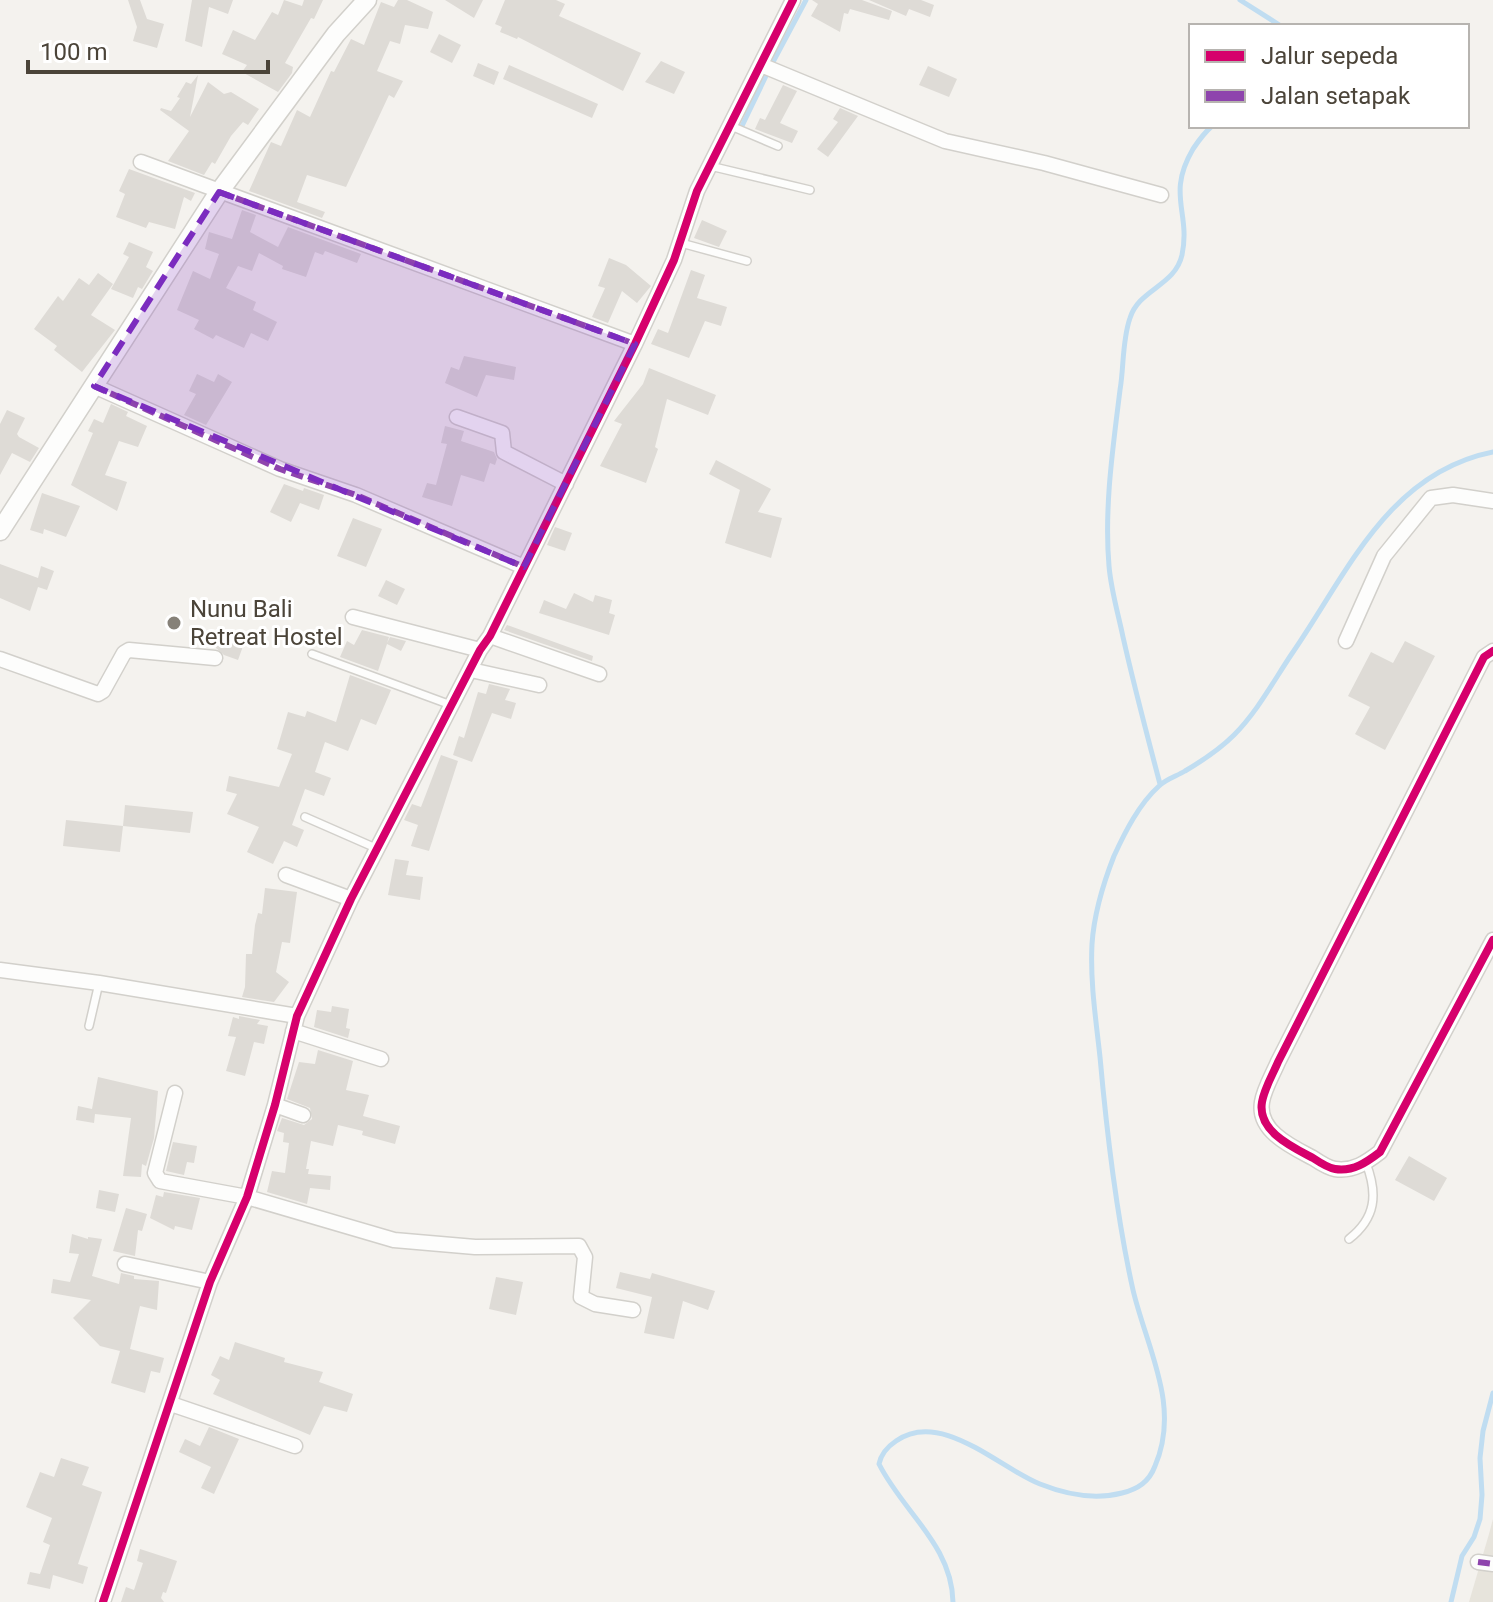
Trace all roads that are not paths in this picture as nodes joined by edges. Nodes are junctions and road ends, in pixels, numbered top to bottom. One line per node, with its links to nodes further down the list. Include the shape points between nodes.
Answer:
1 (367, 0): 9 (street, via 336,34)
2 (793, 0): 3 (street)
3 (761, 65): 4 (street); 10 (street, via 945,141)
4 (731, 126): 5 (lane); 7 (street)
5 (778, 146)
6 (141, 162): 9 (street)
7 (710, 166): 8 (lane); 11 (street)
8 (810, 190)
9 (227, 195): 13 (street); 14 (street)
10 (1161, 195)
11 (679, 243): 12 (lane); 13 (street)
12 (747, 261)
13 (635, 344): 16 (street)
14 (96, 387): 18 (street); 20 (street, via 280,469 356,495)
15 (457, 417): 16 (street, via 502,433 504,452)
16 (566, 484): 20 (street)
17 (1493, 501): 23 (street, via 1453,495 1431,498 1384,556)
18 (6, 506): 19 (street)
19 (0, 531)
20 (524, 567): 22 (street)
21 (353, 617): 24 (street)
22 (490, 636): 24 (street); 30 (street)
23 (1346, 641)
24 (480, 650): 29 (street)
25 (1493, 651): 47 (street, via 1484,657 1347,923 1261,1103 1271,1131 1291,1147 1334,1169)
26 (312, 654): 32 (lane)
27 (215, 658): 28 (street, via 129,650 98,694)
28 (0, 659)
29 (471, 670): 31 (street); 32 (street)
30 (599, 674)
31 (539, 685)
32 (453, 706): 34 (street)
33 (305, 817): 34 (lane)
34 (378, 849): 36 (street)
35 (286, 875): 36 (street)
36 (351, 899): 40 (street)
37 (1493, 940): 47 (street, via 1380,1152)
38 (0, 970): 39 (street)
39 (99, 983): 40 (street); 41 (lane)
40 (297, 1016): 42 (street)
41 (89, 1026)
42 (293, 1031): 43 (street); 45 (street)
43 (381, 1059)
44 (175, 1093): 48 (street, via 155,1178)
45 (275, 1105): 46 (street); 48 (street)
46 (303, 1115)
47 (1366, 1163): 49 (lane, via 1373,1180 1371,1213)
48 (247, 1197): 51 (street); 52 (street, via 394,1240 475,1247 579,1246 585,1257 581,1297)
49 (1349, 1239)
50 (125, 1264): 51 (street)
51 (210, 1282): 53 (street)
52 (633, 1310)
53 (171, 1404): 54 (street); 55 (street)
54 (295, 1446)
55 (103, 1602)

